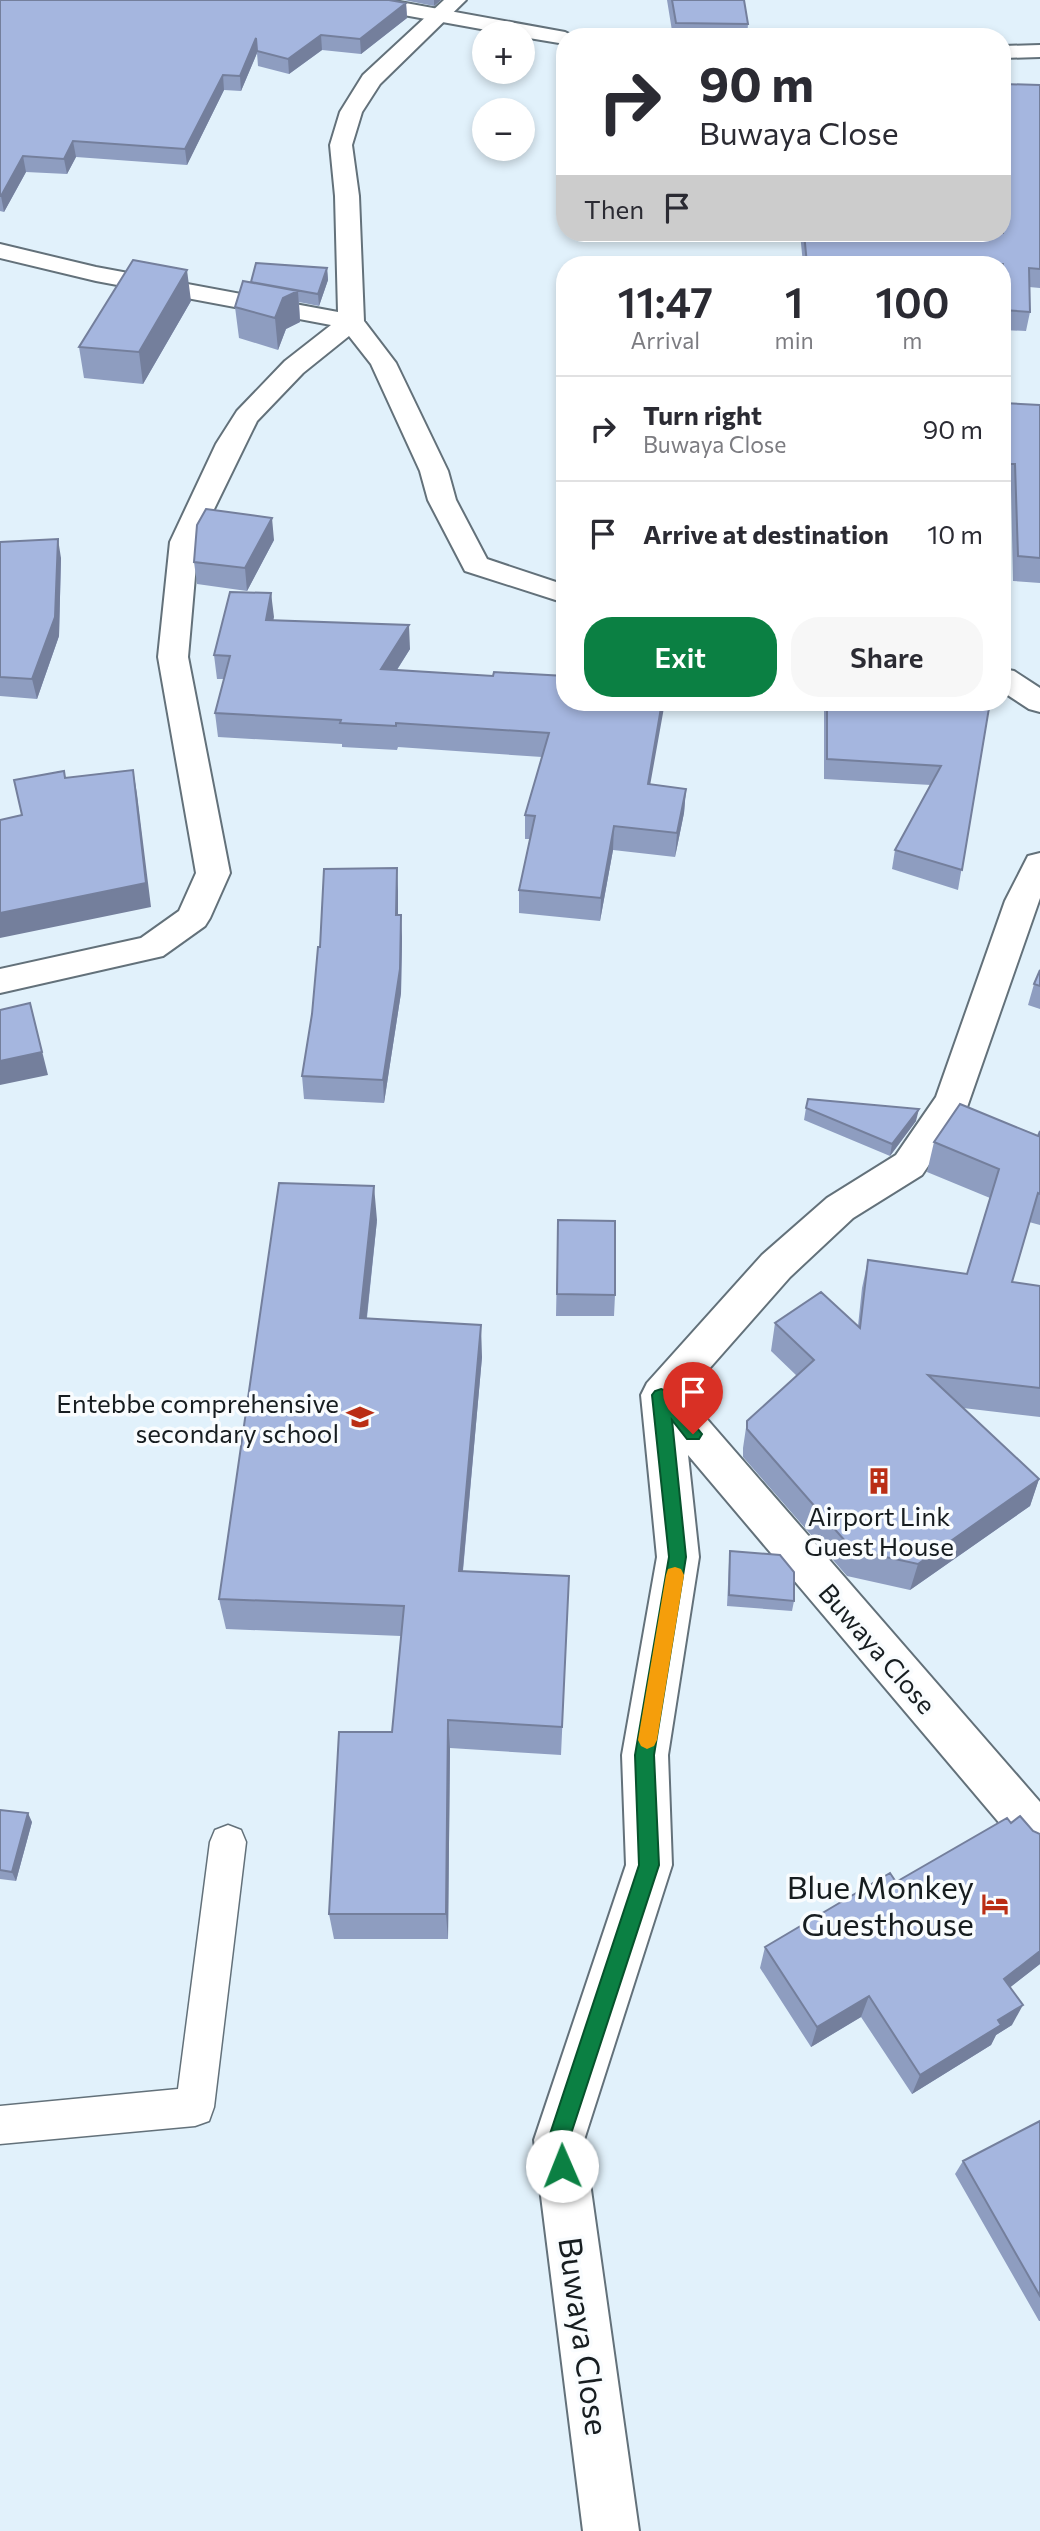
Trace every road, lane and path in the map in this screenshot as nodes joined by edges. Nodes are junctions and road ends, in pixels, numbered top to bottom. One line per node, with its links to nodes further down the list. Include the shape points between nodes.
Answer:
1 (354, 0): 2 (street)
2 (449, 8): 3 (street); 7 (street, via 371,80 351,112 341,145)
3 (556, 36)
4 (1040, 51): 5 (street)
5 (1011, 52)
6 (0, 251): 7 (street, via 96,274)
7 (351, 322): 8 (street, via 383,363 475,565); 12 (street, via 293,367 246,417 184,542 173,657 213,873 193,918 151,948)
8 (556, 591)
9 (1011, 683): 10 (street)
10 (1040, 702)
11 (1040, 864): 13 (street, via 1022,901 953,1101 909,1165 840,1209 776,1266)
12 (0, 981)
13 (661, 1395): 14 (street, Buwaya Close); 17 (street, Buwaya Close, via 678,1557 645,1755 649,1865 559,2140)
14 (1040, 1836)
15 (229, 1843): 16 (lane, via 195,2107)
16 (0, 2125)
17 (611, 2531)

